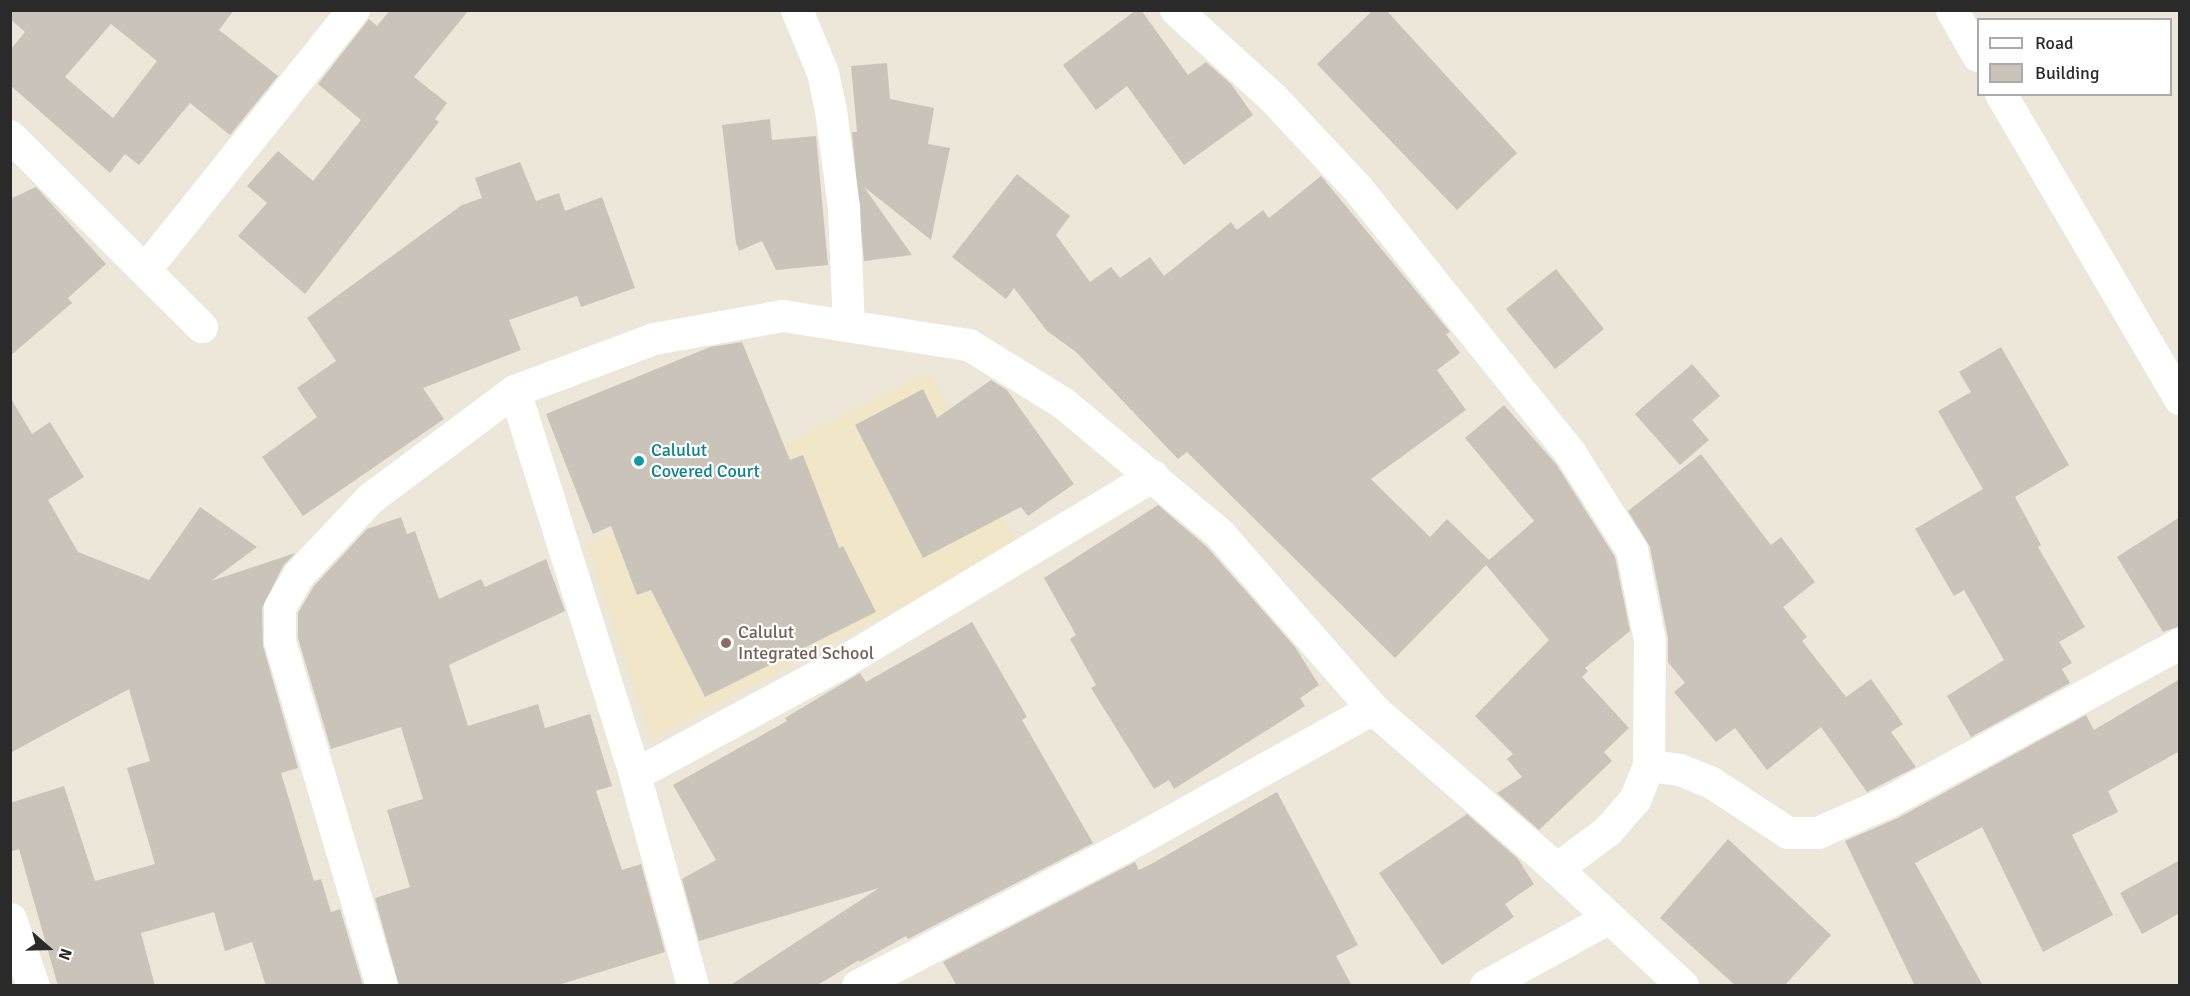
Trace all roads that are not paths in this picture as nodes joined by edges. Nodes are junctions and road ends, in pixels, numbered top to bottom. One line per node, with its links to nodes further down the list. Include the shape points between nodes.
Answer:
1 (354, 10): 8 (street)
2 (797, 10): 9 (street, via 823,73 831,111 844,207)
3 (1176, 10): 16 (street, via 1273,98 1359,190 1571,454 1614,518 1632,550 1641,580 1650,641)
4 (1952, 10): 5 (street)
5 (1977, 54)
6 (2002, 96): 12 (street)
7 (10, 136): 8 (street)
8 (147, 268): 10 (street)
9 (849, 326): 11 (street, via 783,316 654,339); 13 (street, via 969,345 1063,403)
10 (202, 327)
11 (515, 391): 17 (street); 22 (street, via 370,499 299,575 280,608 280,641)
12 (2180, 399)
13 (1153, 476): 15 (street, via 1220,534); 17 (street, via 842,663)
14 (2180, 644): 16 (street, via 1889,802 1818,833 1788,833 1712,783 1680,770)
15 (1373, 709): 18 (street); 24 (street, via 1125,847)
16 (1649, 766): 18 (street, via 1635,800 1608,831)
17 (635, 775): 23 (street)
18 (1557, 869): 20 (street)
19 (10, 919): 21 (main road)
20 (1608, 919): 25 (street); 26 (street)
21 (33, 986)
22 (382, 986)
23 (693, 986)
24 (858, 986)
25 (1486, 986)
26 (1683, 986)

